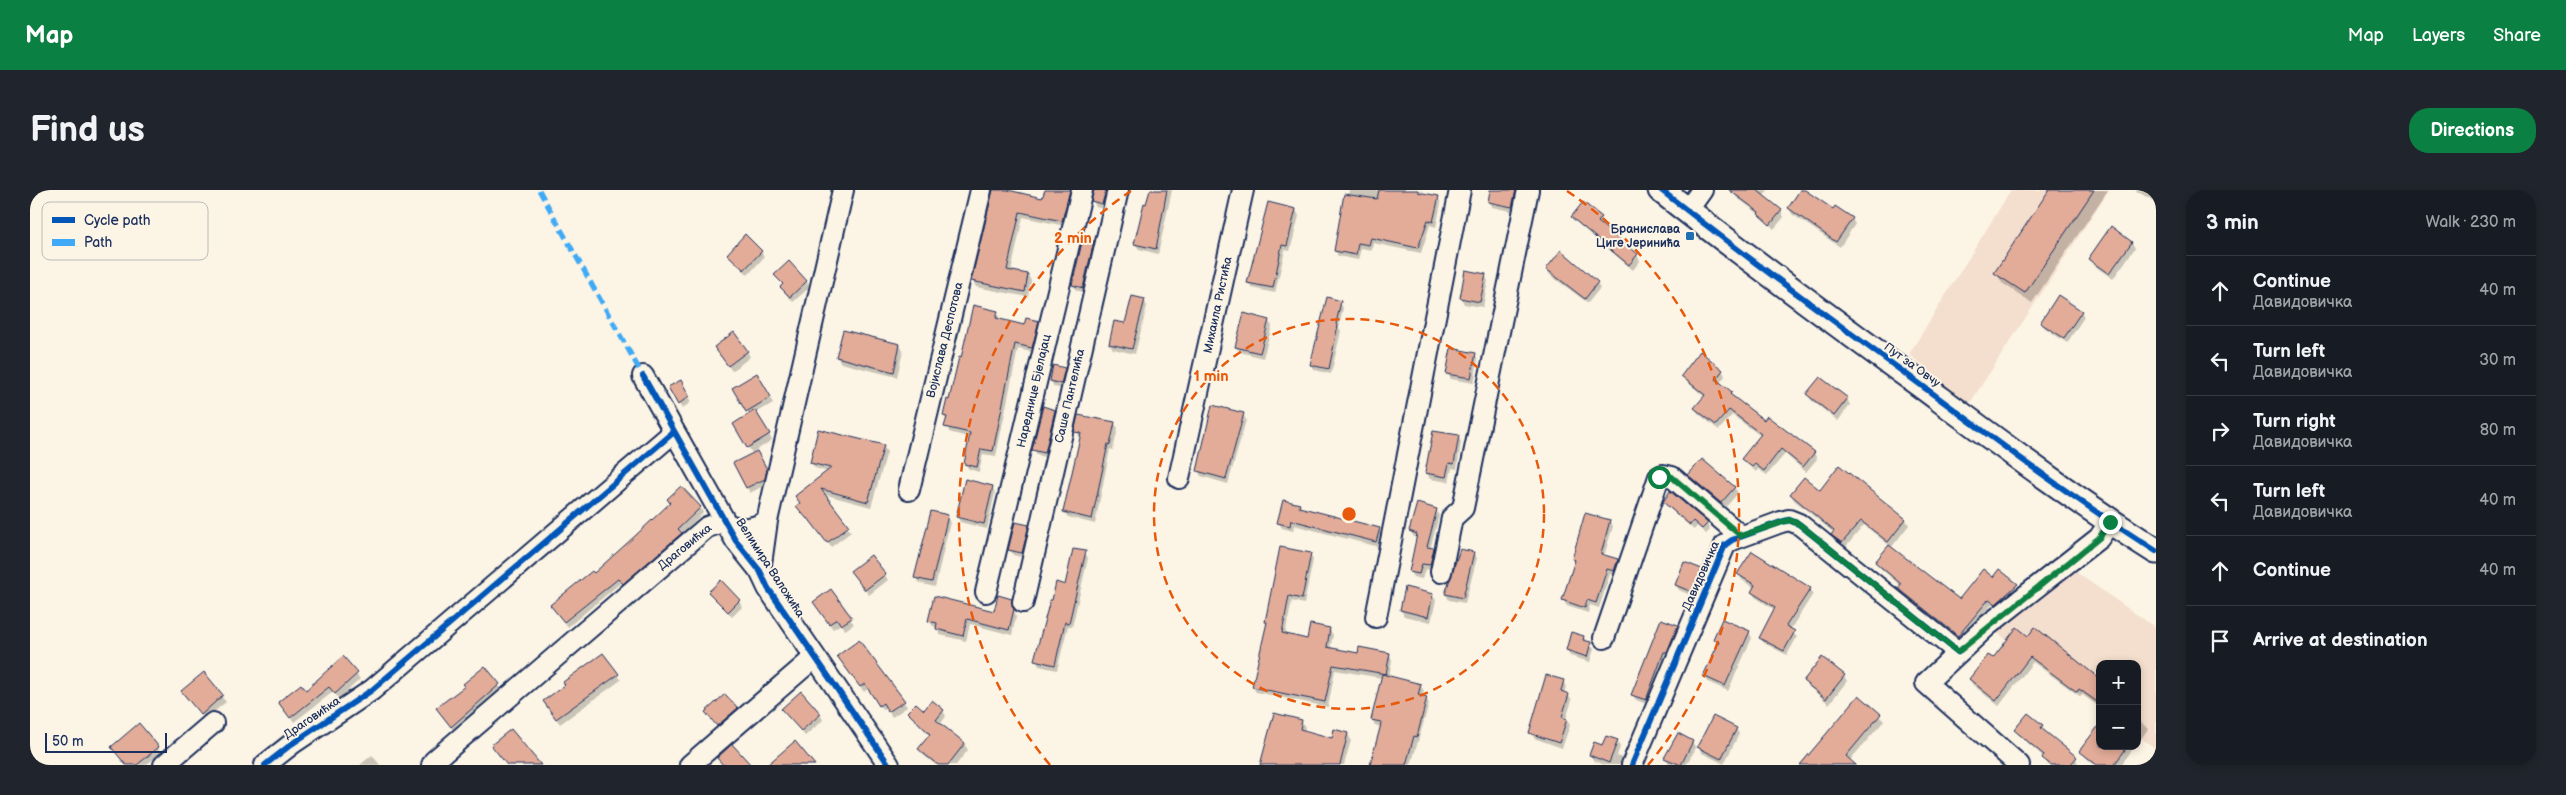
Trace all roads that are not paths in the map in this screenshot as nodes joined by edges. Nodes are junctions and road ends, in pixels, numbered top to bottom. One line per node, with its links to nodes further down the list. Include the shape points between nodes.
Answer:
1 (843, 190): 15 (street)
2 (981, 190): 14 (street, Војислава Деспотова)
3 (1082, 190): 22 (street, Нареднице Бјелајац)
4 (1118, 190): 23 (street, Саше Пантелића)
5 (1243, 190): 13 (street, Михаила Ристића)
6 (1460, 190): 24 (street)
7 (1528, 190): 21 (street, via 1463,508 1452,518)
8 (1661, 190): 10 (street, Пут за Овчу)
9 (1702, 190): 10 (street)
10 (1687, 211): 16 (street, Пут за Овчу)
11 (643, 376): 12 (street, Велимира Валожића)
12 (674, 432): 17 (street, Велимира Валожића); 30 (street, Драговићка, via 372,690)
13 (1179, 478)
14 (909, 490)
15 (767, 521): 17 (street, Драговићка, via 754,528 736,528); 20 (street)
16 (2110, 522): 19 (street, Пут за Овчу); 26 (street, via 2099,538)
17 (727, 524): 20 (street, Велимира Валожића); 31 (street, Драговићка, via 716,522 708,527)
18 (1741, 536): 25 (street, Давидовичка, via 1672,477 1659,477); 26 (street, Давидовичка, via 1789,520 1799,524); 34 (street, Давидовичка, via 1725,545)
19 (2156, 551)
20 (760, 571): 27 (street, Велимира Валожића)
21 (1441, 572)
22 (986, 592)
23 (1023, 602)
24 (1376, 617)
25 (1604, 638)
26 (1958, 652): 35 (street, via 1926,683)
27 (815, 657): 32 (street); 33 (street, Велимира Валожића)
28 (213, 723): 29 (street)
29 (164, 765)
30 (265, 765)
31 (432, 765)
32 (690, 765)
33 (889, 765)
34 (1632, 765)
35 (2019, 765)

